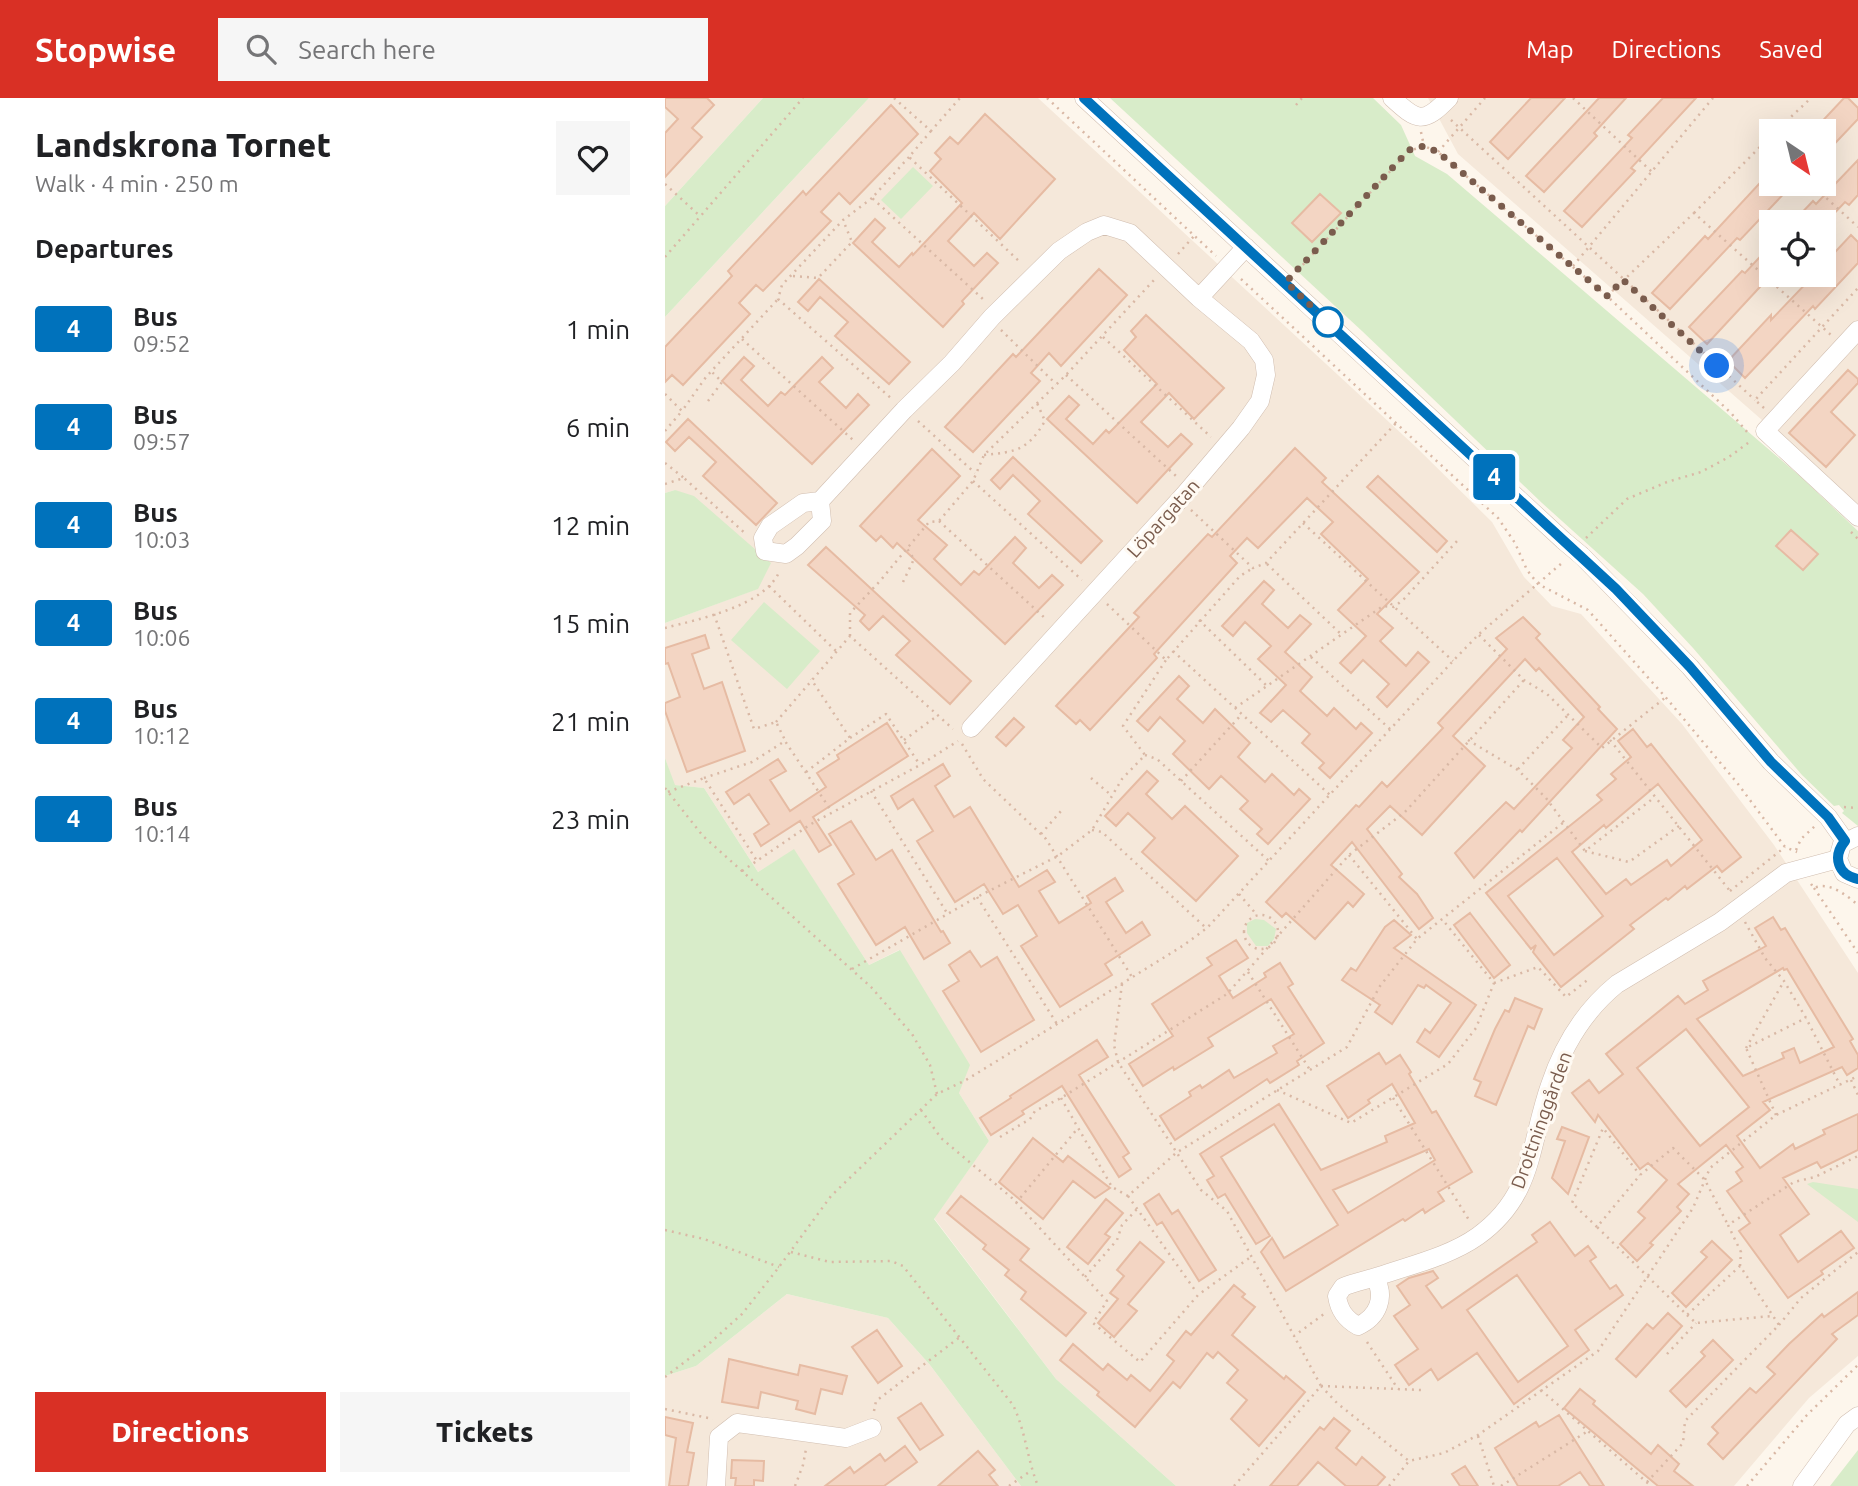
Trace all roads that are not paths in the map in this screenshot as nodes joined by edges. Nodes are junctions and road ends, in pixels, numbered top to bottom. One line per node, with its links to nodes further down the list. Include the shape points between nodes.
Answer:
1 (1084, 98): 4 (street)
2 (1392, 98): 3 (street, via 1419,118)
3 (1445, 102)
4 (1245, 247): 5 (street); 12 (street, via 1574,549 1690,667 1771,762)
5 (1199, 298): 9 (street, Löpargatan, via 1130,233 1104,225 1087,232 1059,251 992,317); 11 (street, Löpargatan, via 1251,341 1263,359 1266,375 1260,401 1184,495)
6 (1858, 330): 7 (street)
7 (1844, 345): 8 (street); 10 (street, via 1765,430)
8 (1858, 358)
9 (820, 501): 9 (street, Löpargatan, via 822,521 797,547 786,554 765,551 763,538 770,526 803,503)
10 (1858, 517)
11 (966, 733)
12 (1852, 839): 13 (street, via 1840,848)
13 (1838, 859): 14 (street, via 1844,873); 15 (street, Drottninggården, via 1778,878 1720,922 1617,985 1573,1034 1549,1086 1529,1168 1503,1213 1478,1235 1443,1254)
14 (1858, 879)
15 (1375, 1278): 15 (street, Drottninggården, via 1381,1288 1375,1314 1358,1326 1343,1315 1337,1296 1343,1287)
16 (1858, 1416): 19 (street, via 1847,1424)
17 (872, 1428): 18 (street, via 846,1438 737,1423 719,1437)
18 (716, 1486)
19 (1803, 1486)

